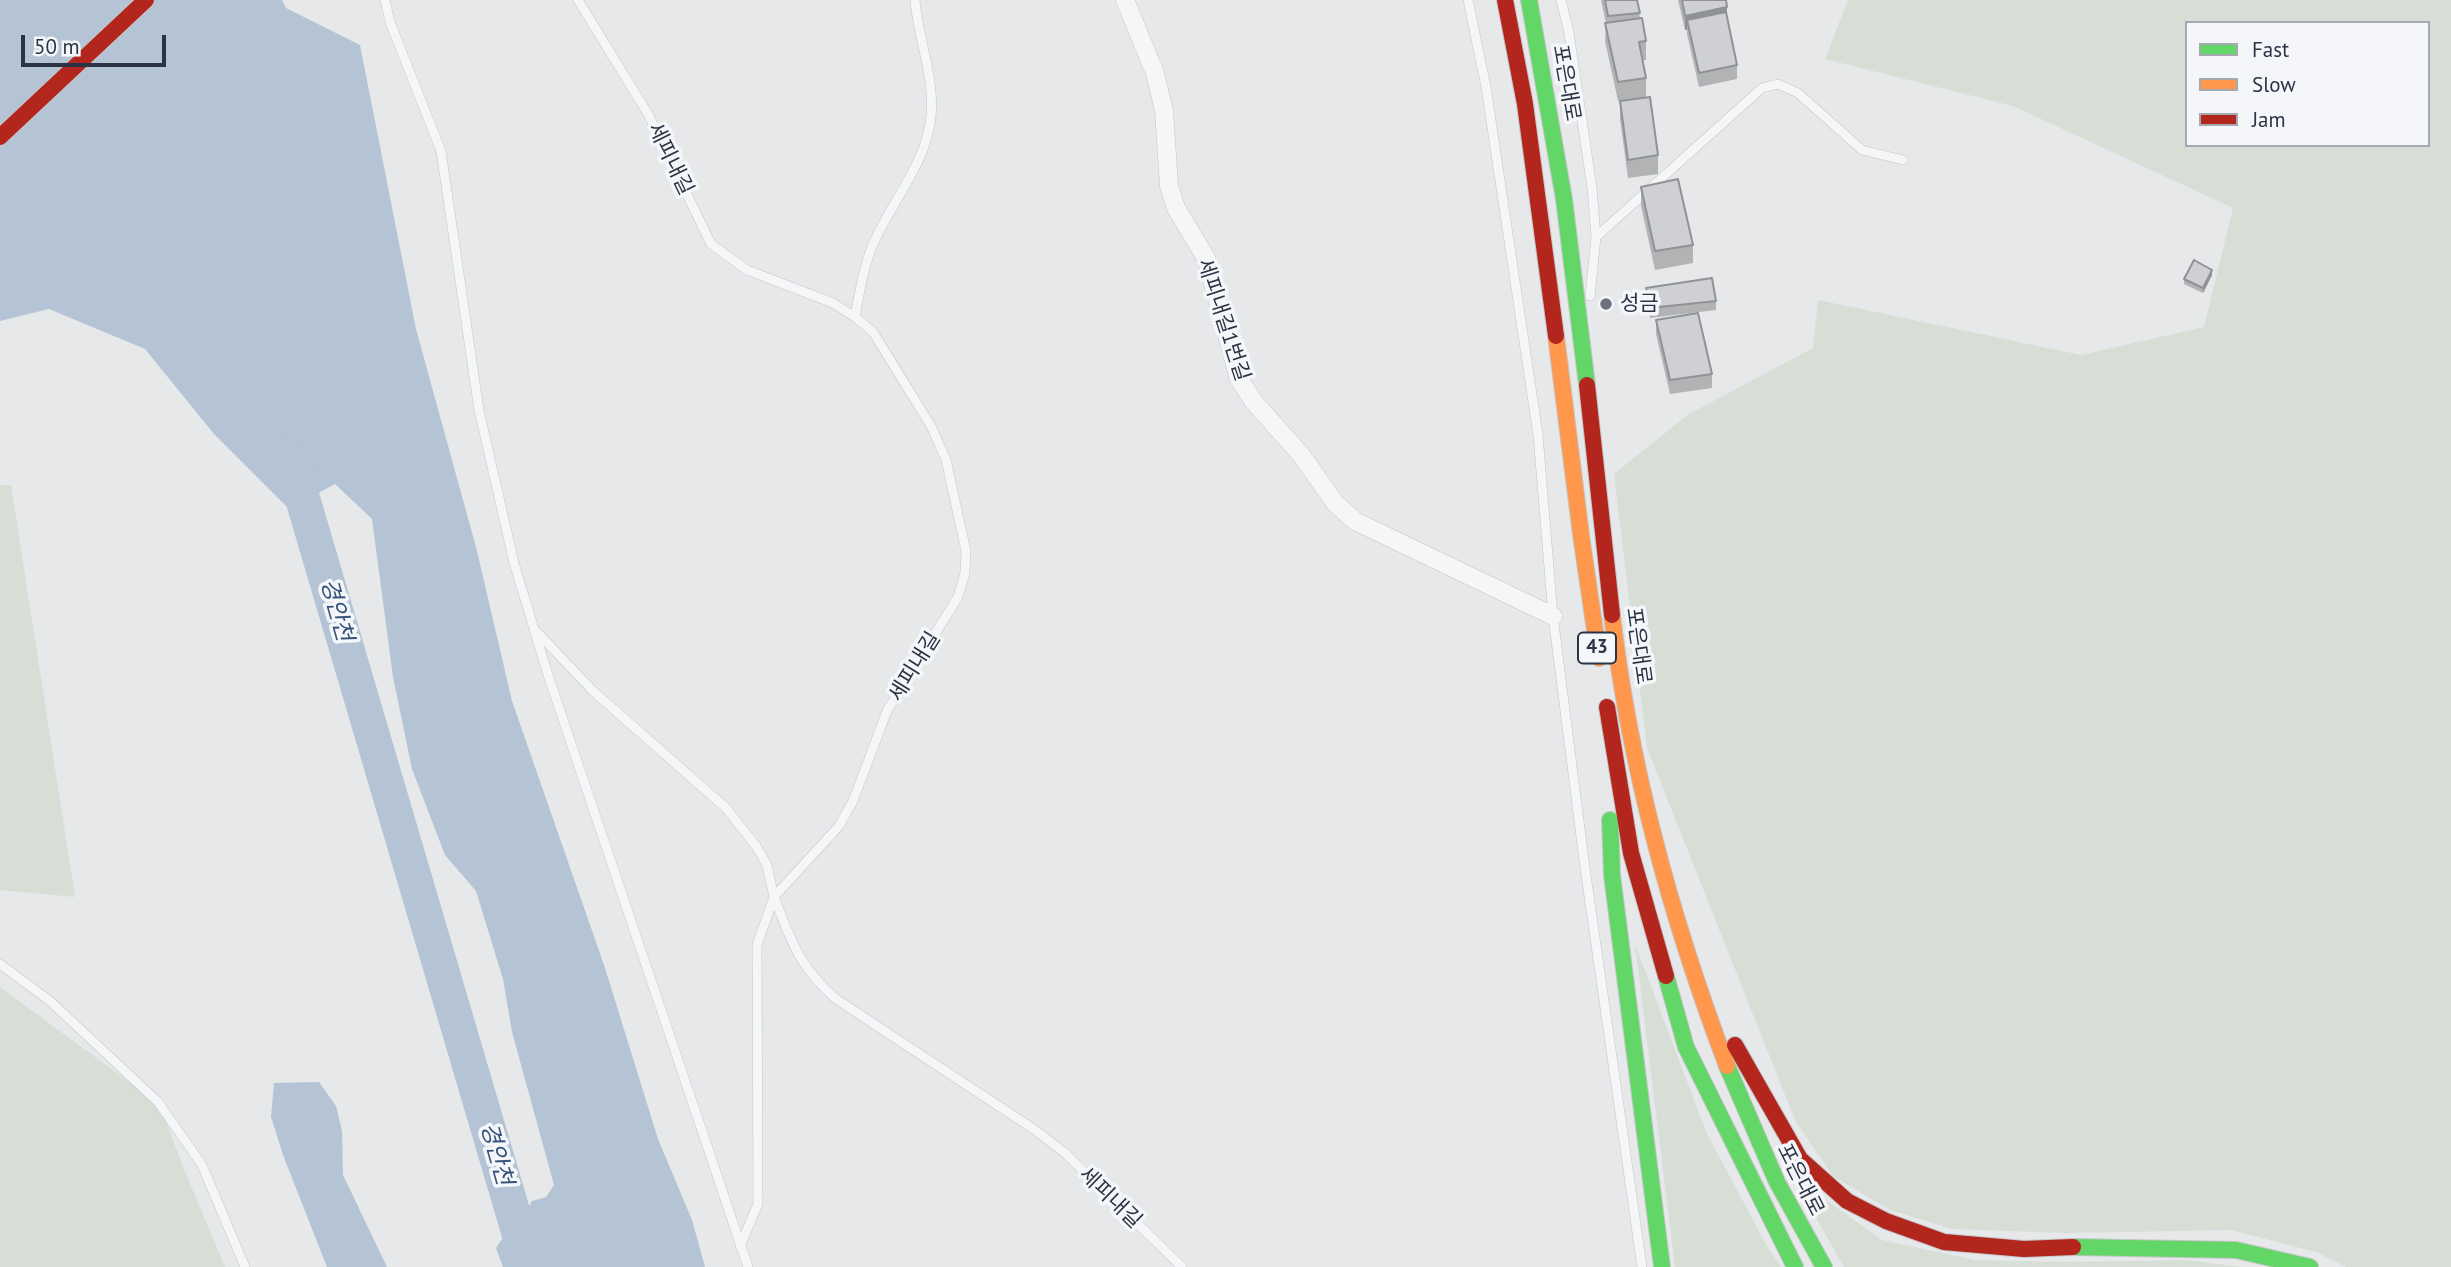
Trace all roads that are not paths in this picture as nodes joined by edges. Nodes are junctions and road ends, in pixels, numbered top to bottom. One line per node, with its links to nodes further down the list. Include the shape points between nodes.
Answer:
1 (146, 0): 10 (main road)
2 (385, 0): 16 (lane, via 441,151 479,410)
3 (578, 0): 13 (lane, 세피내길, via 648,114 711,244 747,270 833,303)
4 (915, 0): 13 (lane, via 930,82 927,139 871,248)
5 (1125, 0): 15 (street, 세피내길1번길, via 1155,73 1164,111 1169,186 1176,208 1206,258 1239,379 1254,402 1355,522)
6 (1468, 0): 15 (lane, via 1486,87 1538,435)
7 (1505, 0): 17 (main road, 포은대로 / 43, via 1518,49)
8 (1529, 0): 14 (main road, 포은대로 / 43, via 1549,96)
9 (1562, 0): 12 (lane)
10 (0, 137)
11 (1903, 160): 12 (lane, via 1862,150 1798,93 1777,84 1762,88)
12 (1596, 237): 14 (lane)
13 (855, 317): 18 (lane, 세피내길, via 873,332 895,366 946,460 966,551 965,573 958,597 887,711 839,826)
14 (1583, 359): 20 (main road, 포은대로 / 43, via 1620,675 1647,814)
15 (1553, 616): 25 (lane)
16 (533, 628): 18 (lane, via 593,691 726,808 756,846); 21 (lane)
17 (1603, 680): 26 (main road, via 1612,876); 27 (main road, 포은대로 / 43, via 1631,853 1686,1047)
18 (774, 897): 21 (lane, via 757,946 758,1204); 24 (lane, 세피내길, via 796,954 814,980 1065,1153)
19 (0, 964): 22 (lane, via 50,1001 158,1102 202,1165)
20 (1692, 968): 28 (main road, 포은대로, via 1760,1147); 29 (main road, via 1800,1159 1847,1200 1886,1221 1944,1242 2024,1249 2236,1250)
21 (740, 1246): 23 (lane)
22 (245, 1267)
23 (748, 1267)
24 (1182, 1267)
25 (1642, 1267)
26 (1662, 1267)
27 (1795, 1267)
28 (1824, 1267)
29 (2310, 1267)

